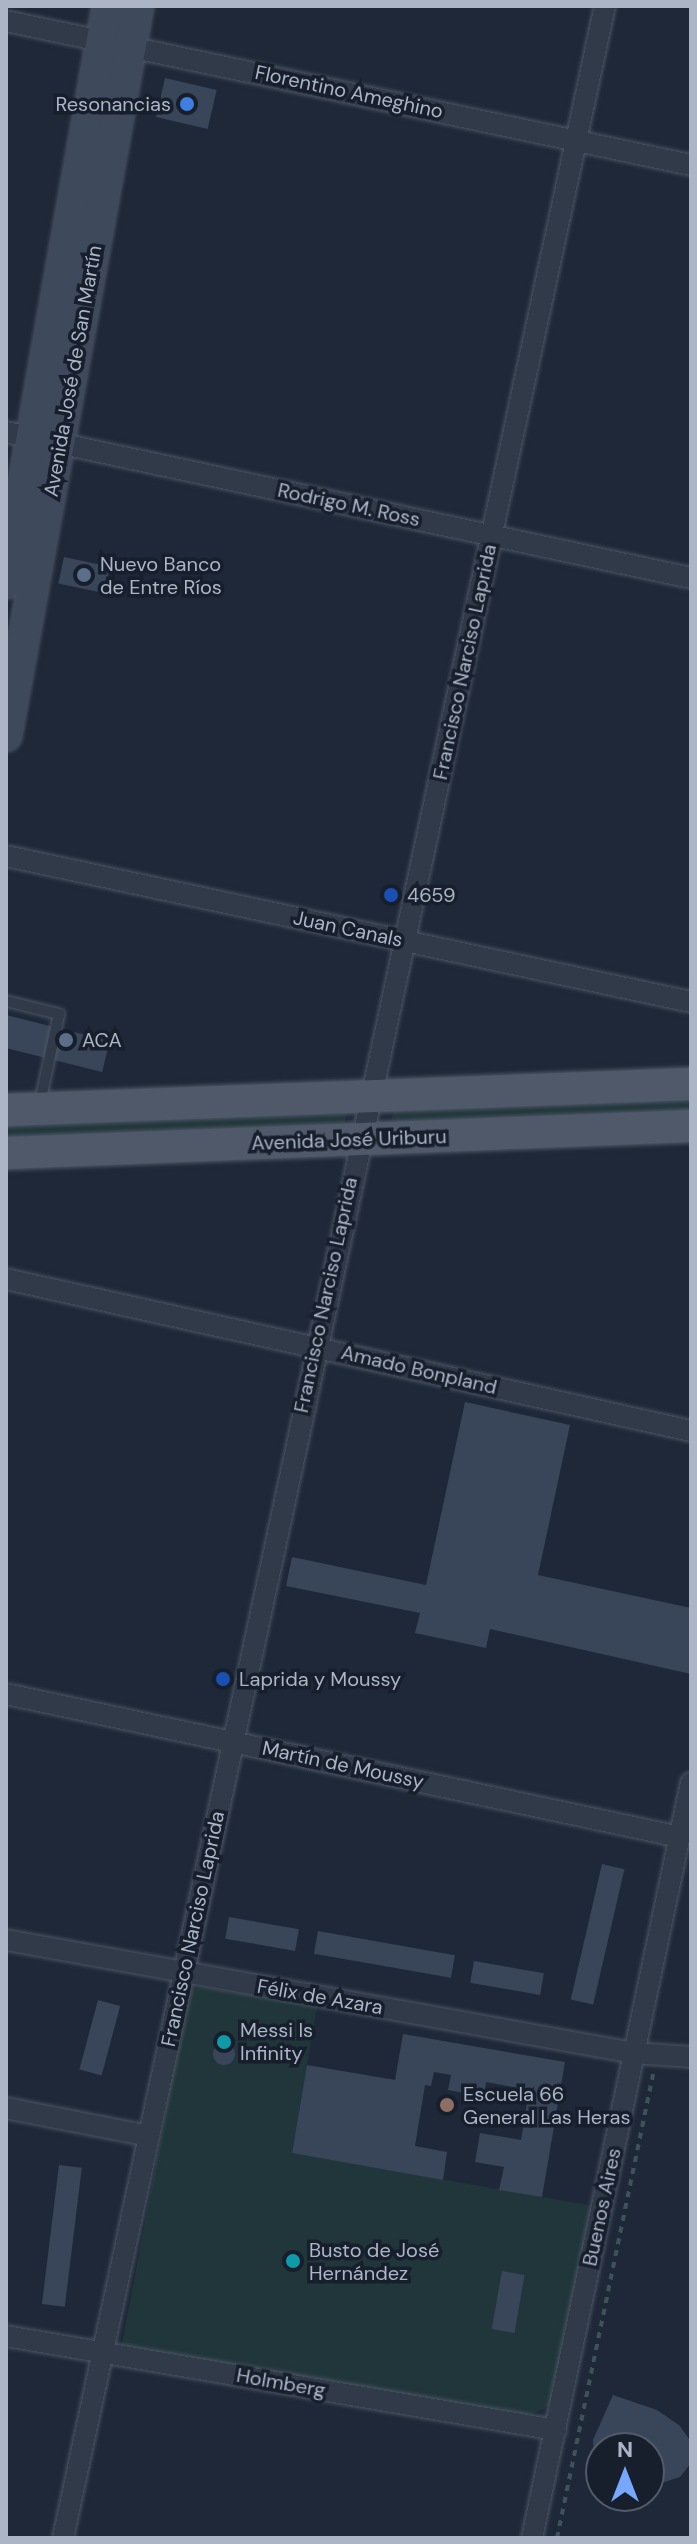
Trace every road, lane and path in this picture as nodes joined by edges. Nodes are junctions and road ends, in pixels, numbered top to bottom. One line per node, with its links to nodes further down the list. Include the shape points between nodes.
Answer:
1 (108, 6): 5 (main road, Avenida José de San Martín)
2 (138, 6): 5 (main road, Avenida José de San Martín)
3 (605, 6): 6 (street, Francisco Narciso Laprida)
4 (6, 21): 5 (street, Florentino Ameghino)
5 (117, 43): 6 (street, Florentino Ameghino); 8 (main road, Avenida José de San Martín)
6 (576, 140): 7 (street, Florentino Ameghino); 9 (street, Francisco Narciso Laprida)
7 (691, 165)
8 (33, 438): 9 (street, Rodrigo M. Ross); 11 (main road, Avenida José de San Martín); 12 (main road, Avenida José de San Martín)
9 (492, 536): 10 (street, Rodrigo M. Ross); 14 (street, Francisco Narciso Laprida)
10 (691, 578)
11 (6, 583)
12 (6, 736)
13 (6, 856): 14 (street, Juan Canals)
14 (406, 941): 16 (street, Juan Canals); 18 (street, Francisco Narciso Laprida)
15 (6, 1001): 19 (lane, via 59,1014)
16 (691, 1002)
17 (691, 1084): 18 (main road)
18 (370, 1096): 19 (main road); 22 (street, Francisco Narciso Laprida)
19 (39, 1108): 20 (main road)
20 (6, 1110)
21 (691, 1126): 22 (main road, Avenida José Uriburu)
22 (359, 1140): 23 (main road, Avenida José Uriburu); 25 (street, Francisco Narciso Laprida)
23 (6, 1153)
24 (6, 1279): 25 (street, Amado Bonpland)
25 (315, 1347): 26 (street, Amado Bonpland); 28 (street, Francisco Narciso Laprida)
26 (691, 1431)
27 (6, 1694): 28 (street, Martín de Moussy)
28 (232, 1742): 30 (street, Martín de Moussy); 32 (street, Francisco Narciso Laprida)
29 (691, 1783): 30 (street, Buenos Aires)
30 (680, 1837): 33 (street, Buenos Aires)
31 (6, 1940): 32 (street, Félix de Azara)
32 (184, 1972): 33 (street, Félix de Azara); 37 (street, Francisco Narciso Laprida)
33 (634, 2053): 34 (street, Félix de Azara); 40 (street, Buenos Aires)
34 (657, 2055): 35 (street, Félix de Azara); 43 (path)
35 (691, 2057)
36 (6, 2108): 37 (street)
37 (149, 2136): 39 (street, Francisco Narciso Laprida)
38 (6, 2336): 39 (street, Holmberg)
39 (103, 2353): 40 (street, Holmberg); 41 (street, Francisco Narciso Laprida)
40 (556, 2430): 42 (street, Buenos Aires)
41 (63, 2538)
42 (532, 2538)
43 (557, 2538)

